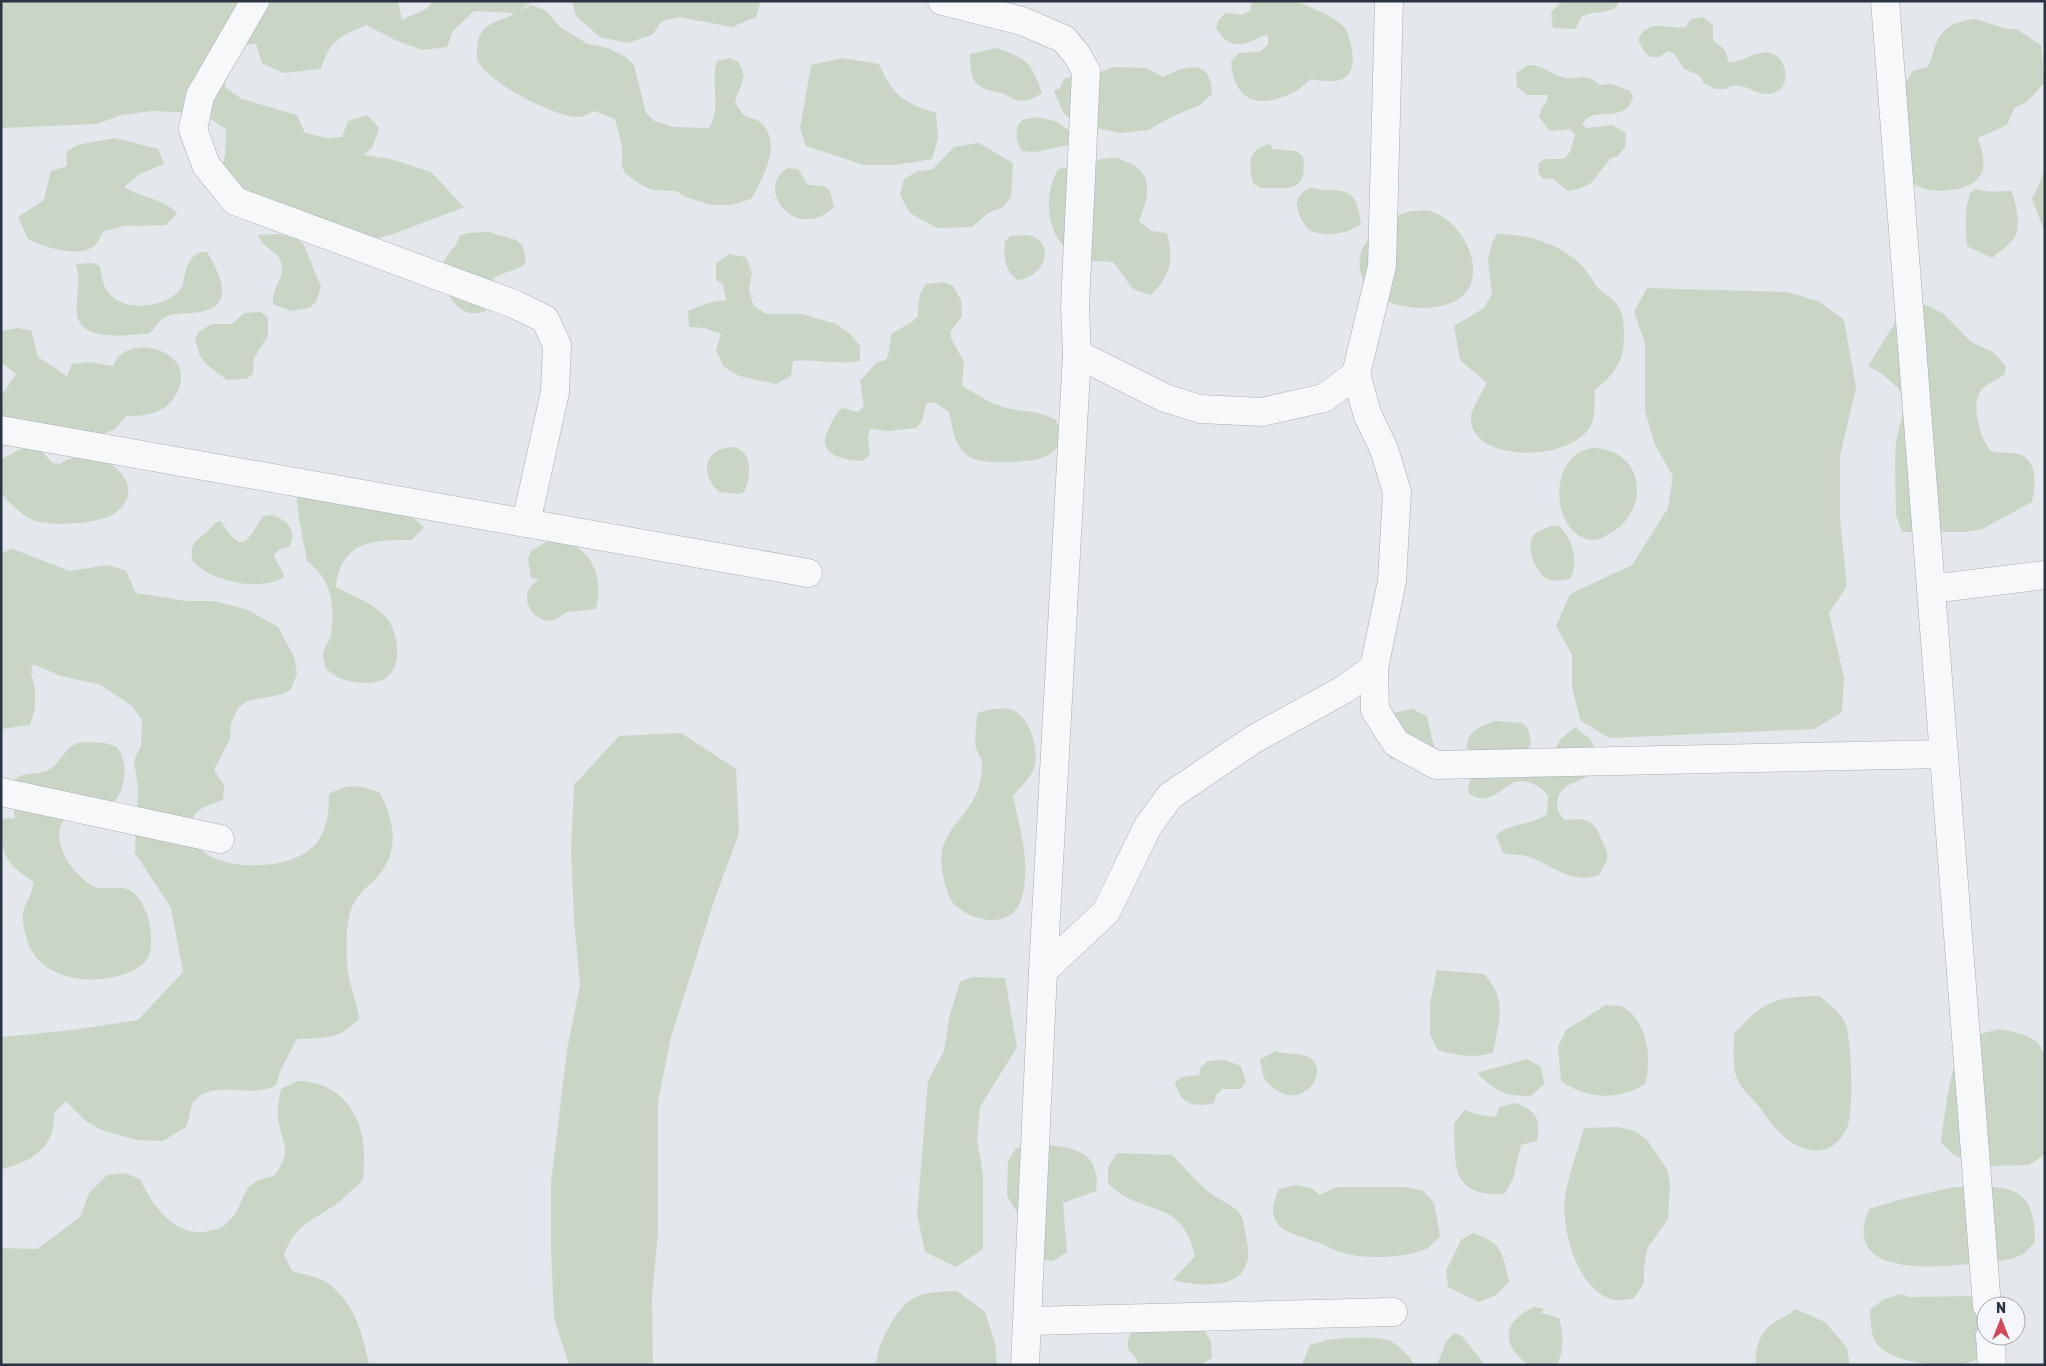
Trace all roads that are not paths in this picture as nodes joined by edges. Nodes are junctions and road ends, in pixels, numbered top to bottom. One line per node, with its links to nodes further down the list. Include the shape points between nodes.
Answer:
1 (255, 1): 8 (street, via 200,96 193,129 206,165 235,201 514,304 544,319 557,345 556,392)
2 (942, 1): 5 (street, via 1022,21 1064,39 1086,71 1075,306)
3 (1389, 1): 6 (street, via 1382,266)
4 (1885, 1): 11 (street)
5 (1077, 354): 6 (street, via 1165,398 1200,409 1262,412 1324,398); 16 (street)
6 (1356, 374): 12 (street, via 1368,416 1384,449 1398,492 1392,581)
7 (1, 430): 8 (street)
8 (526, 523): 9 (street)
9 (808, 573)
10 (2045, 574): 11 (street)
11 (1931, 589): 13 (street)
12 (1374, 668): 13 (street, via 1375,710 1396,744 1436,765); 16 (street, via 1343,690 1254,740 1170,796 1148,826 1106,912)
13 (1944, 754): 17 (street)
14 (1, 792): 15 (street)
15 (220, 839)
16 (1044, 971): 19 (street)
17 (1987, 1296)
18 (1393, 1312): 19 (street)
19 (1029, 1321): 21 (street)
20 (1991, 1346): 22 (street)
21 (1025, 1365)
22 (1992, 1365)

